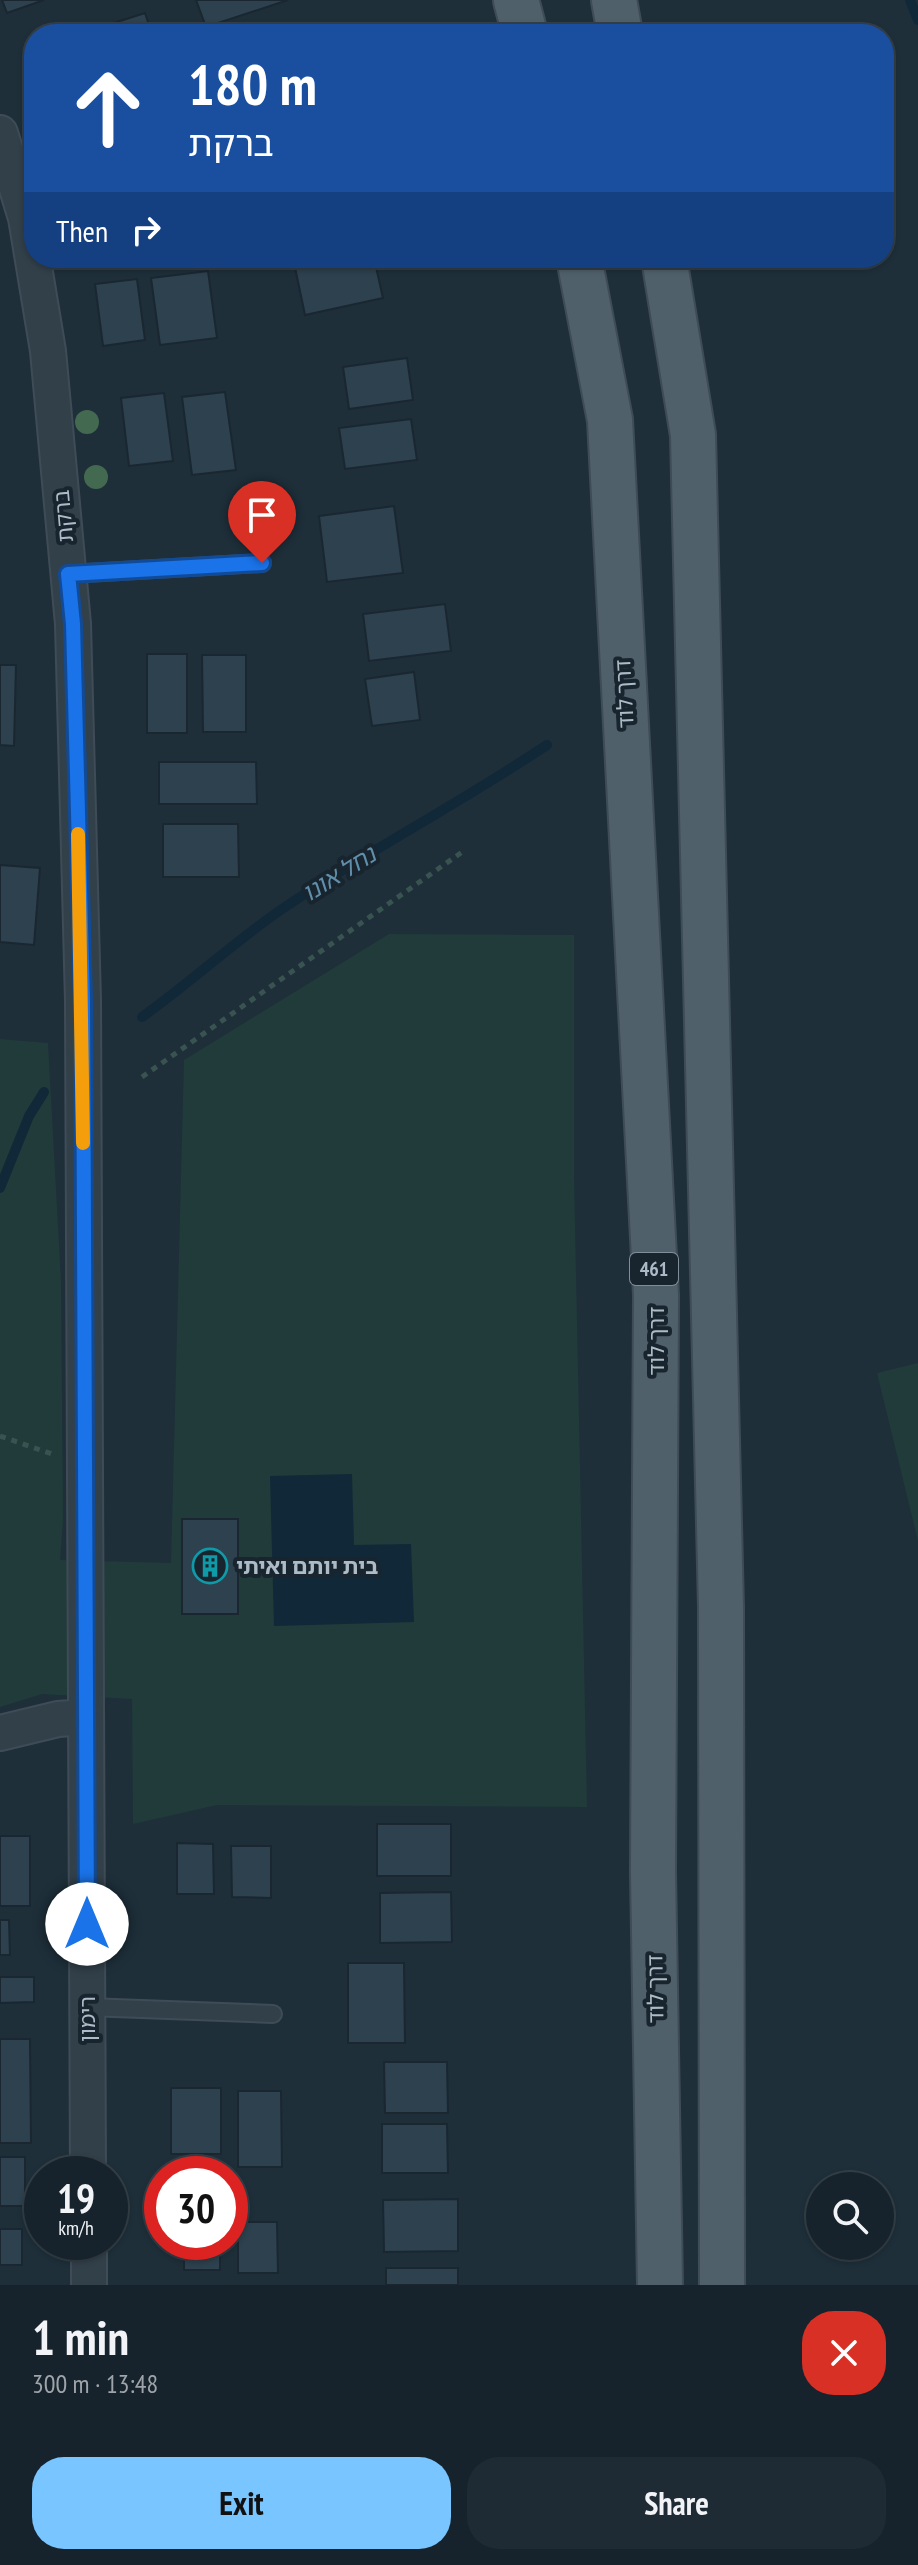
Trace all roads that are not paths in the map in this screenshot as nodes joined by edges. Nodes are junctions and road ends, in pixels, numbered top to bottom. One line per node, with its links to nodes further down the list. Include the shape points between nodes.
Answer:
1 (516, 0): 3 (main road)
2 (614, 0): 4 (main road)
3 (522, 24)
4 (618, 24)
5 (0, 133): 6 (street, ברקת)
6 (24, 200)
7 (37, 268): 11 (street, ברקת)
8 (581, 268): 20 (main road, דרך לוד / 461, via 610,420 656,1295 653,1872)
9 (666, 268): 21 (main road, via 693,435 721,1608)
10 (262, 563): 11 (lane)
11 (68, 574): 12 (street, ברקת)
12 (83, 1001): 13 (street, רימון)
13 (86, 1717): 14 (street); 15 (street, רימון)
14 (0, 1733)
15 (87, 2007): 16 (lane); 17 (street, רימון)
16 (273, 2014)
17 (88, 2156)
18 (89, 2260): 19 (street)
19 (89, 2285)
20 (660, 2285)
21 (722, 2285)

